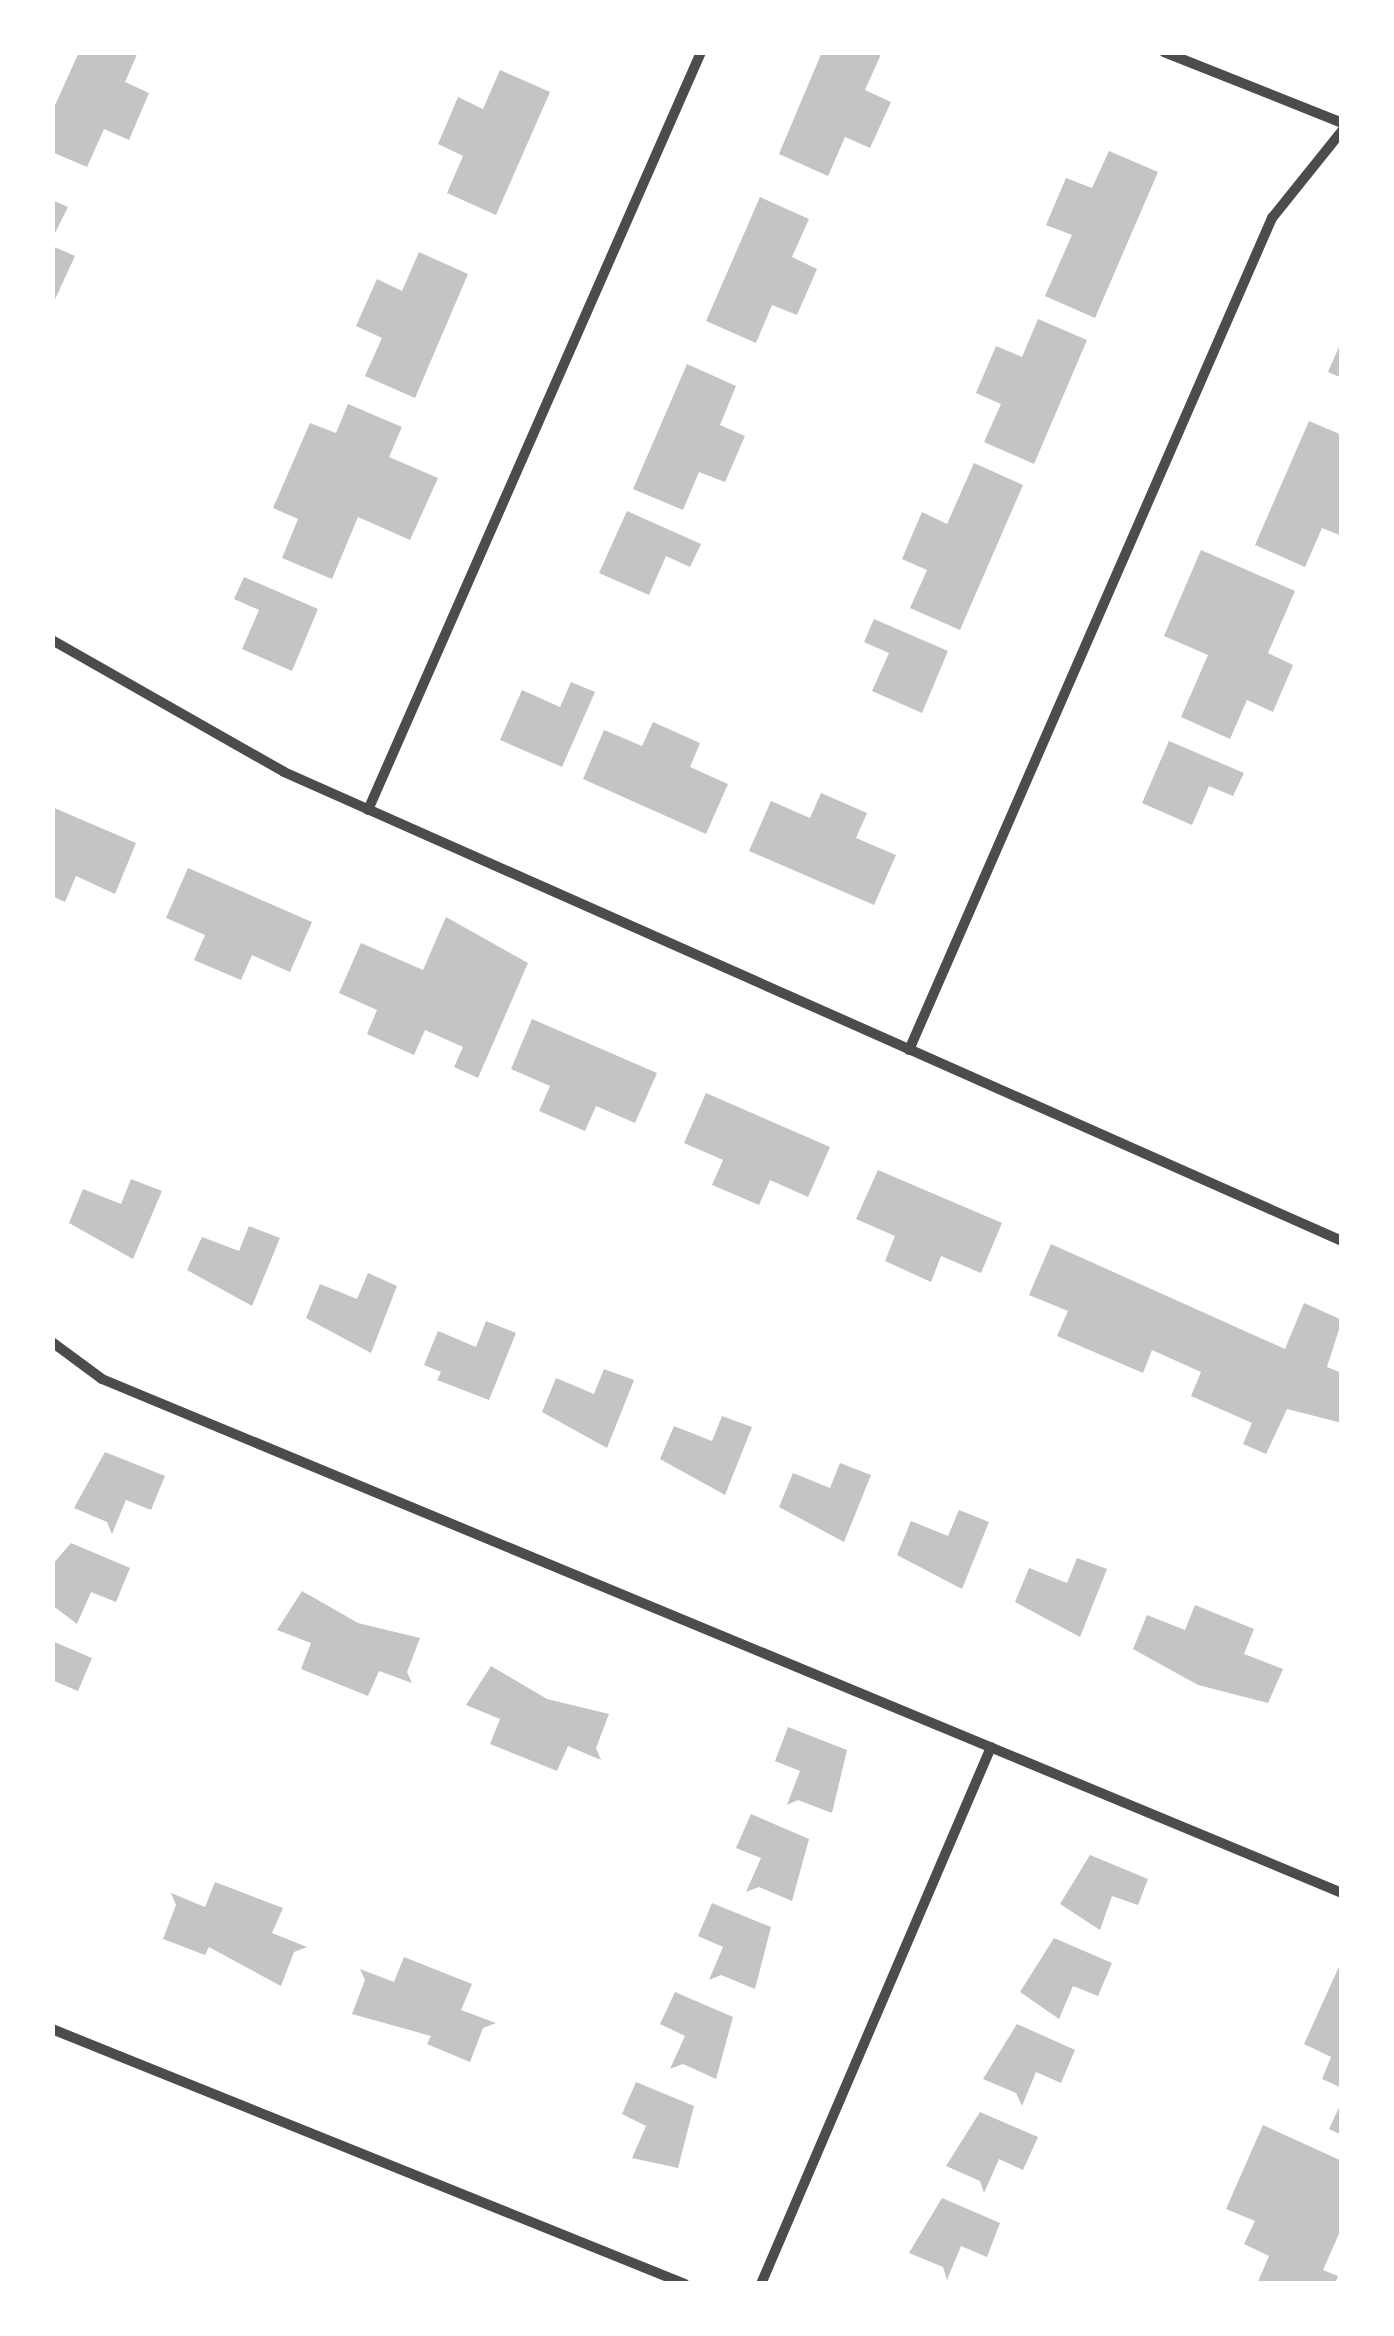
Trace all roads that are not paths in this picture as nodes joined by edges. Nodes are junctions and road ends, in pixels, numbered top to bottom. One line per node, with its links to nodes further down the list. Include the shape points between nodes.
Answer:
1 (700, 52): 5 (street)
2 (1164, 52): 3 (street)
3 (1342, 127): 6 (street, via 1272,218)
4 (52, 640): 5 (street)
5 (368, 810): 6 (street)
6 (910, 1050): 7 (street)
7 (1342, 1241)
8 (52, 1342): 9 (street, via 102,1378)
9 (991, 1747): 10 (street); 13 (street)
10 (1342, 1893)
11 (52, 2029): 12 (street)
12 (685, 2284)
13 (761, 2284)

